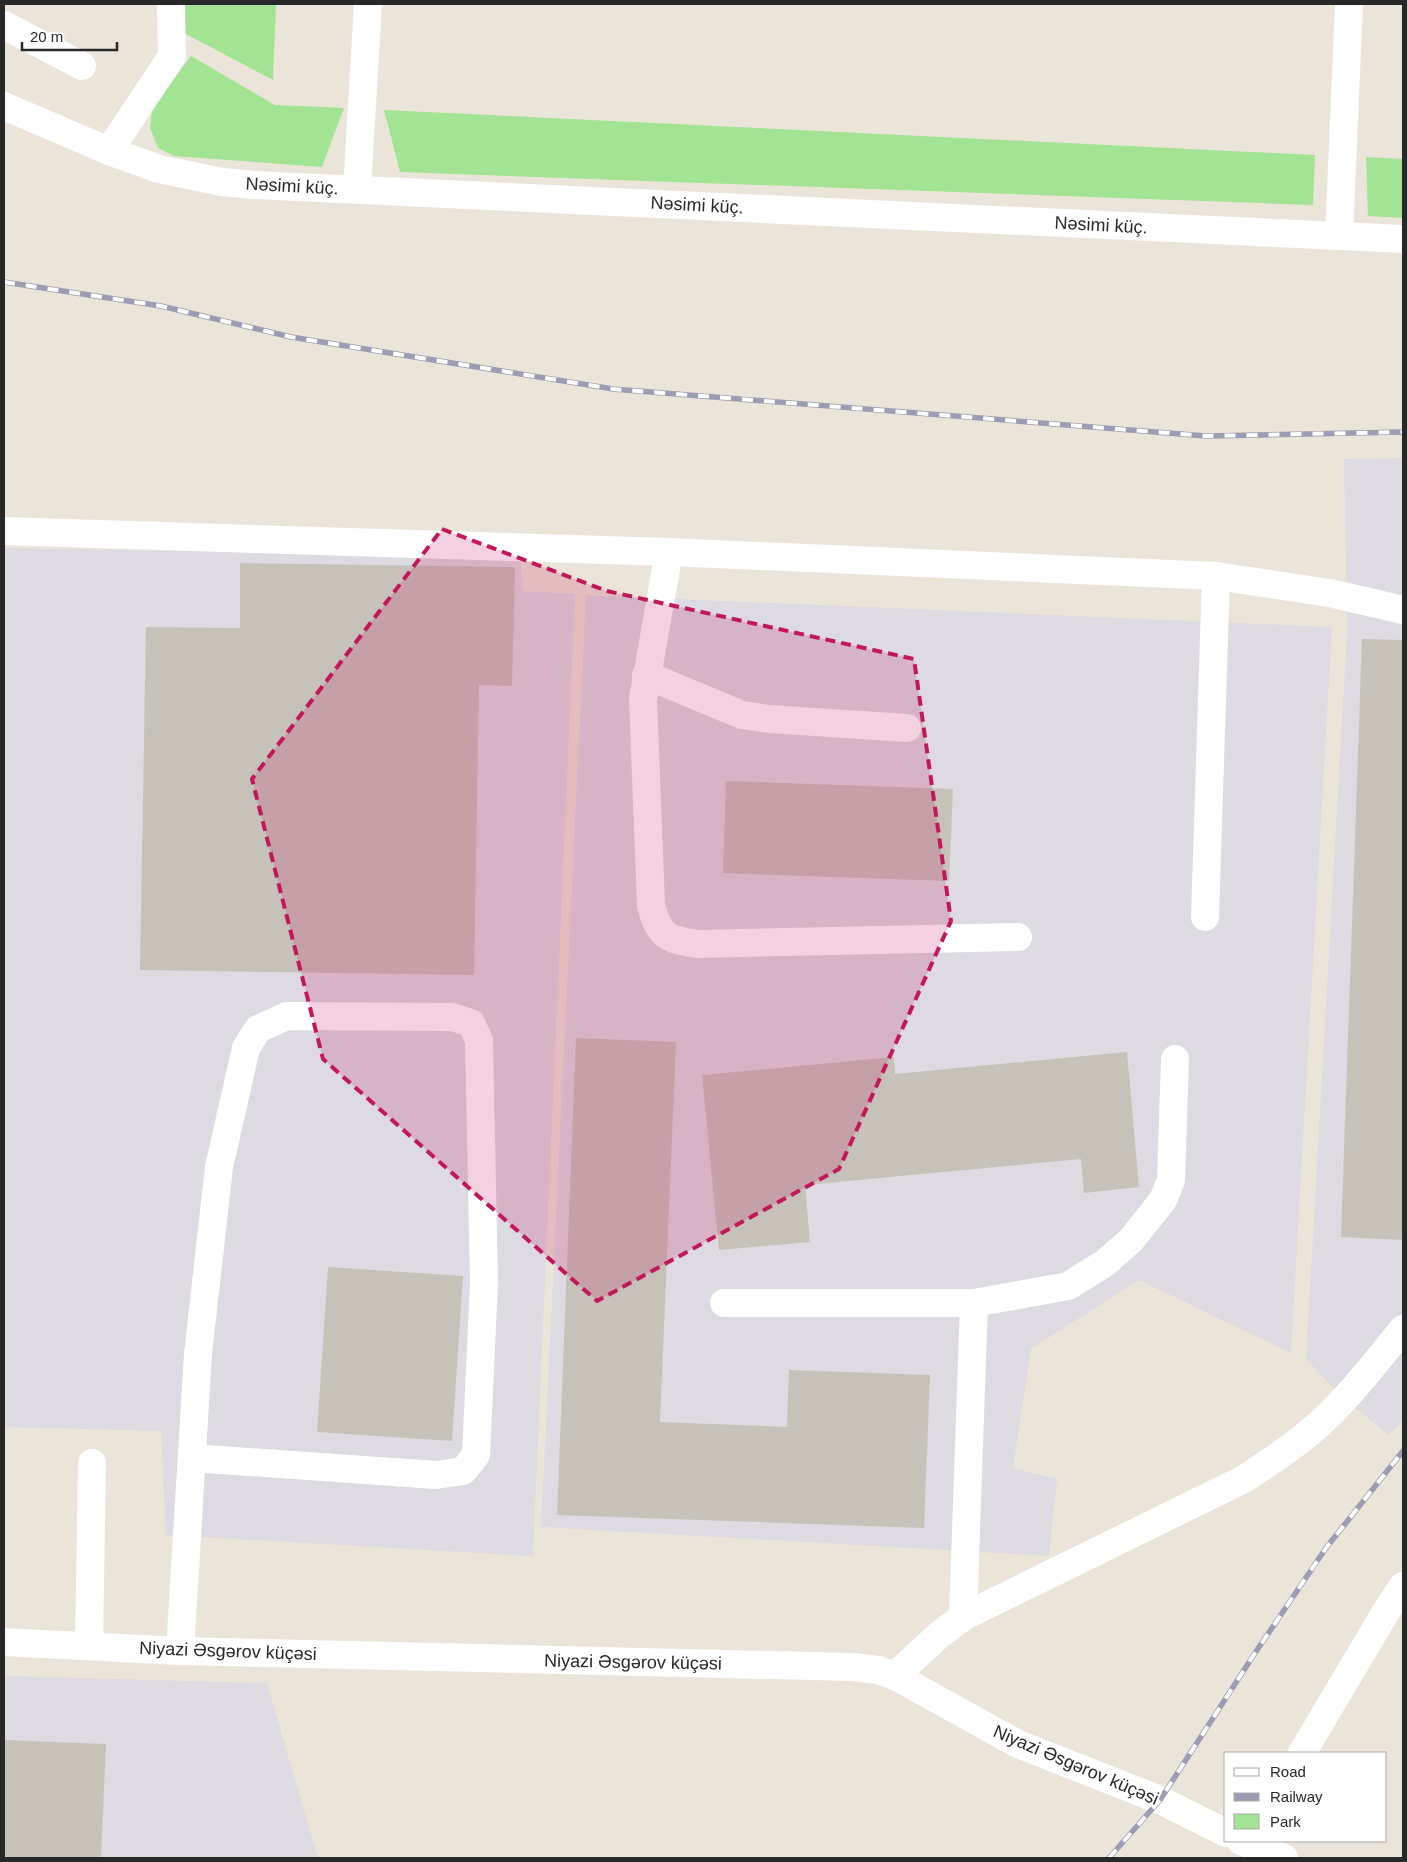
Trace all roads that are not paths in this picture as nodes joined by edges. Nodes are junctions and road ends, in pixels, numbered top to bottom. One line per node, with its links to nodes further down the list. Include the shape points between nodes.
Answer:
1 (171, 4): 7 (street, via 172,56)
2 (368, 4): 8 (street)
3 (1349, 4): 9 (street)
4 (4, 25): 5 (street)
5 (82, 66)
6 (4, 106): 7 (street, Nəsimi küç.)
7 (109, 151): 8 (street, Nəsimi küç., via 159,169 222,182)
8 (357, 189): 9 (street, Nəsimi küç.)
9 (1339, 236): 10 (street, Nəsimi küç.)
10 (1403, 239)
11 (4, 531): 12 (street)
12 (669, 552): 13 (street); 15 (street)
13 (1216, 576): 14 (street, via 1330,593); 17 (street)
14 (1403, 610)
15 (646, 675): 16 (street, via 742,715); 18 (street, via 643,699 651,905 655,921 665,936 697,944)
16 (907, 728)
17 (1205, 917)
18 (1018, 938)
19 (1175, 1059): 21 (street, via 1171,1180 1163,1200 1131,1240 1105,1263 1068,1286)
20 (724, 1303): 21 (street)
21 (974, 1303): 26 (street)
22 (1403, 1329): 26 (street, via 1344,1398 1312,1431 1284,1453 1244,1479)
23 (192, 1458): 23 (street, via 198,1354 218,1167 246,1048 258,1029 287,1016 452,1017 471,1023 478,1040 484,1283 476,1455 463,1471 436,1474); 29 (street)
24 (92, 1463): 28 (street)
25 (1403, 1586): 31 (street)
26 (963, 1617): 30 (street, via 938,1635)
27 (4, 1642): 28 (street, Niyazi Əsgərov küçəsi)
28 (90, 1646): 29 (street, Niyazi Əsgərov küçəsi)
29 (180, 1651): 30 (street, Niyazi Əsgərov küçəsi, via 853,1667)
30 (895, 1676): 32 (street, Niyazi Əsgərov küçəsi, via 1018,1744 1160,1800)
31 (1303, 1752)
32 (1224, 1834)
33 (1241, 1843): 34 (street, Niyazi Əsgərov küçəsi)
34 (1284, 1858)

